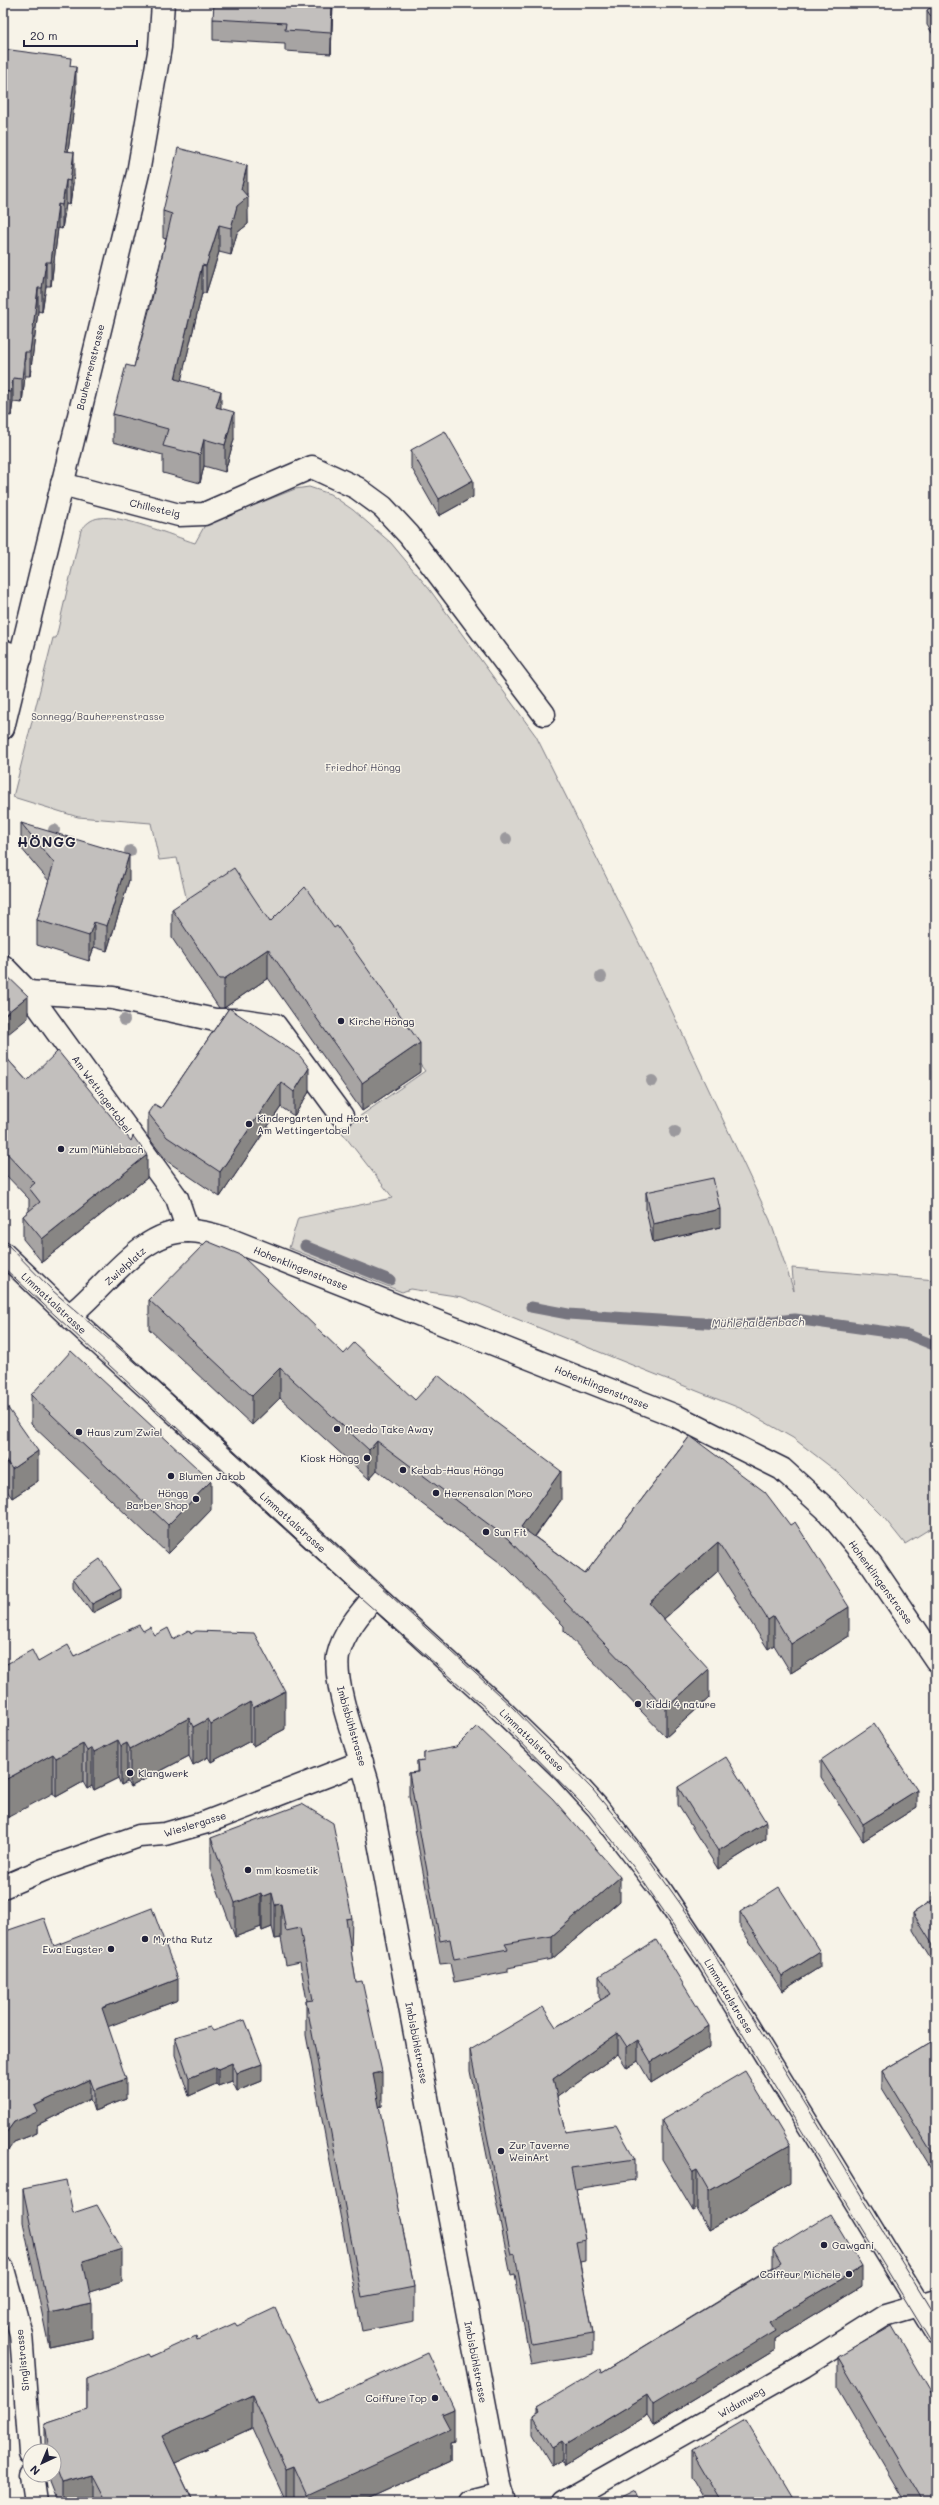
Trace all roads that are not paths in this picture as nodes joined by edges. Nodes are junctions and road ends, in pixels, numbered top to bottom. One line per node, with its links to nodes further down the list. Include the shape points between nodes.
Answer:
1 (163, 3): 2 (street, Bauherrenstrasse, via 160,47 138,173)
2 (62, 484): 3 (street, Bauherrenstrasse); 4 (street, Chillesteig, via 178,515 204,514 312,467 357,488 383,507 409,535)
3 (12, 654): 5 (street, Bauherrenstrasse)
4 (544, 714)
5 (3, 728)
6 (3, 966): 7 (street, Am Wettingertobel)
7 (28, 992): 8 (street, via 113,998 215,1020 241,1020 275,1025); 9 (street, Am Wettingertobel, via 177,1198)
8 (342, 1116)
9 (188, 1231): 11 (street, Zwielplatz, via 158,1238 133,1256 76,1310); 13 (street, Hohenklingenstrasse, via 208,1233 232,1240 676,1416 782,1470 826,1509 871,1564)
10 (3, 1253): 11 (street, Limmattalstrasse)
11 (71, 1318): 12 (street, Limmattalstrasse)
12 (375, 1596): 14 (street, Imbisbühlstrasse, via 351,1625 339,1655 337,1670 339,1688); 17 (street, Limmattalstrasse, via 539,1746 597,1807 630,1848 706,1958)
13 (936, 1660)
14 (362, 1762): 15 (street, Wieslergasse, via 207,1822 165,1834 139,1836); 21 (street, Imbisbühlstrasse, via 370,1792)
15 (3, 1887)
16 (3, 2269): 19 (street, Singlistrasse, via 21,2334)
17 (928, 2303): 18 (street, Limmattalstrasse); 24 (street, Widumweg, via 885,2316 804,2366)
18 (936, 2333)
19 (29, 2443)
20 (33, 2483): 22 (street)
21 (504, 2498): 23 (street)
22 (36, 2502)
23 (471, 2502)
24 (564, 2502)

